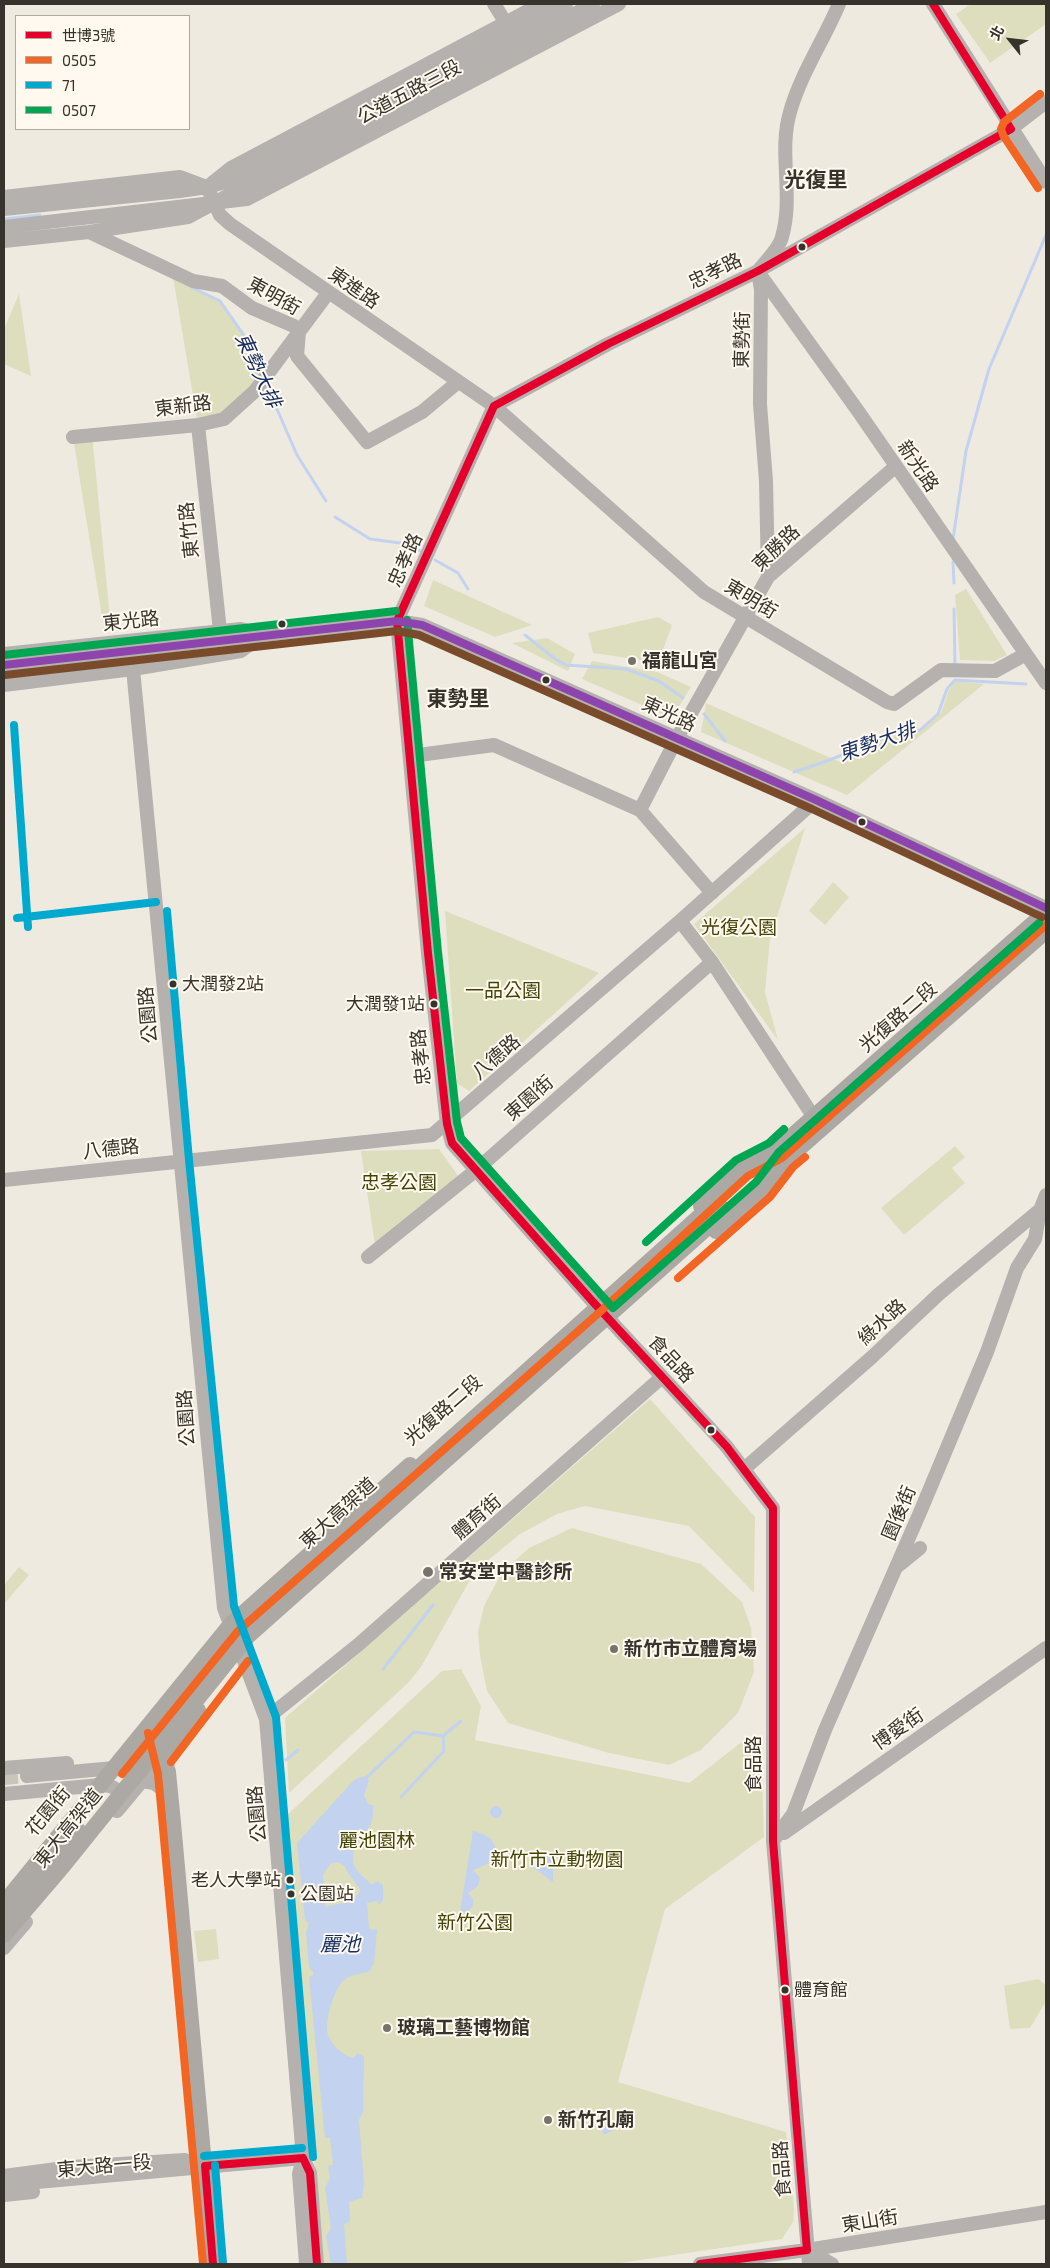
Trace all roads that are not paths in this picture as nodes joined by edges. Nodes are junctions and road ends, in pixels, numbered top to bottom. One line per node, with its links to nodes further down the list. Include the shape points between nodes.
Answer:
1 (494, 4): 8 (street)
2 (541, 4): 8 (street, 公道五路三段)
3 (566, 4): 8 (street, 公道五路三段)
4 (593, 4): 8 (street, 公道五路三段)
5 (619, 4): 8 (street, 公道五路三段)
6 (839, 4): 19 (street, via 800,82 789,114 787,197 782,239)
7 (933, 4): 10 (street)
8 (515, 38): 12 (street, 公道五路三段, via 237,180); 14 (street, 公道五路三段)
9 (1046, 102): 10 (street, 忠孝路)
10 (1011, 129): 11 (street); 19 (street, 忠孝路)
11 (1046, 182)
12 (207, 187): 13 (street, via 180,178); 14 (street, 東進路); 15 (street, 公道五路三段)
13 (4, 197)
14 (214, 203): 16 (street, 公道五路三段); 17 (street, 公道五路三段, via 188,217); 20 (street, 東進路, via 230,224)
15 (4, 209)
16 (4, 227)
17 (89, 232): 18 (street, 公道五路三段); 21 (street, 東明街, via 193,281 222,286 252,308 290,323)
18 (4, 241)
19 (758, 271): 23 (street, 忠孝路, via 608,344); 26 (street, 新光路); 27 (street, 東勢街, via 762,290 760,404)
20 (328, 293): 21 (street, 東新路); 22 (street, 東進路)
21 (299, 332): 22 (street, 東明街, via 297,356 367,442 422,412); 24 (street, 東新路, via 255,391 224,419)
22 (458, 382): 23 (street, 東進路)
23 (494, 406): 28 (street, 東明街, via 704,592); 29 (street, 忠孝路)
24 (198, 425): 25 (street, 東新路); 30 (street, 東竹路)
25 (73, 437)
26 (895, 467): 27 (street, 東勝路); 34 (street, 新光路)
27 (768, 577): 28 (street, 東勝路)
28 (745, 618): 34 (street, 東明街, via 894,704 941,670 995,672); 40 (street, 東勝路)
29 (398, 621): 31 (street, 東光路); 40 (street, 東光路, via 422,625 464,642); 41 (street, 忠孝路)
30 (220, 631): 31 (street, 東光路, via 241,629); 32 (street, 東光路)
31 (262, 635): 35 (street, bridge); 36 (street, via 241,651)
32 (28, 651): 33 (street, 東光路); 38 (street)
33 (4, 654)
34 (1026, 654): 37 (street, 新光路)
35 (4, 665)
36 (133, 668): 38 (street); 53 (street, 公園路)
37 (1045, 680)
38 (32, 682): 39 (street)
39 (4, 685)
40 (677, 738): 42 (street, 東光路); 43 (street, 東勝路)
41 (411, 756): 43 (street, via 494,745); 51 (street, 忠孝路)
42 (816, 800): 44 (street, 八德路); 45 (street, 東光路)
43 (640, 810): 44 (street)
44 (712, 893): 47 (street, 八德路)
45 (1046, 908)
46 (1046, 912): 50 (main road, 光復路二段)
47 (680, 921): 49 (street); 51 (street, 八德路)
48 (1046, 931): 52 (main road, 光復路二段)
49 (712, 962): 50 (street); 54 (street, 東園街)
50 (813, 1116): 52 (main road, 光復路二段)
51 (447, 1124): 53 (street, 八德路, via 432,1135); 54 (street, 忠孝路, via 452,1143)
52 (780, 1156): 57 (main road, 光復路二段); 60 (main road, 光復路二段, via 742,1168); 61 (main road, 光復路二段, via 763,1189)
53 (179, 1161): 55 (street, 八德路); 67 (street, 公園路, via 224,1608)
54 (475, 1171): 59 (street, 東園街); 60 (street, 忠孝路)
55 (4, 1180)
56 (1046, 1195): 58 (street, 園後街)
57 (723, 1205): 66 (main road, 東大高架道, bridge); 84 (main road, 東大高架道, bridge, via 244,1625)
58 (1043, 1207): 63 (street, 綠水路, via 939,1294); 65 (street, 園後街, via 1035,1238 1017,1268 987,1352)
59 (368, 1258)
60 (594, 1303): 61 (street, 忠孝路); 67 (main road, 光復路二段)
61 (612, 1322): 62 (street, 食品路); 66 (main road, via 560,1351 330,1554); 69 (main road, 光復路二段)
62 (662, 1377): 63 (street, 食品路); 71 (street, 體育街, via 358,1645)
63 (744, 1468): 81 (street, 食品路, via 773,1508)
64 (920, 1548): 65 (street)
65 (896, 1566): 81 (street, 園後街, via 825,1730 793,1814)
66 (322, 1570): 85 (main road, 東大高架道, bridge, via 248,1636)
67 (231, 1624): 69 (street, 公園路); 70 (main road, 光復路二段)
68 (1046, 1648): 81 (street, 博愛街)
69 (242, 1653): 71 (street, 公園路); 72 (main road, 光復路二段)
70 (155, 1718): 72 (main road); 74 (main road, 光復路二段)
71 (266, 1719): 87 (street, 公園路)
72 (163, 1756): 74 (street); 76 (street, 光復路二段); 79 (main road)
73 (4, 1768): 74 (street, via 90,1761)
74 (114, 1768): 75 (street); 77 (main road, 光復路二段)
75 (27, 1776)
76 (142, 1781): 77 (street); 79 (street, via 154,1783); 80 (street)
77 (100, 1785): 78 (street); 80 (street, 花園街, via 113,1786 120,1792); 82 (street, 花園街, via 90,1790); 83 (main road, 光復路二段)
78 (4, 1794)
79 (171, 1796): 88 (main road)
80 (122, 1806): 86 (street)
81 (773, 1841): 93 (street, 食品路)
82 (4, 1893)
83 (4, 1903)
84 (4, 1918)
85 (4, 1935)
86 (4, 1948)
87 (303, 2158): 88 (street, 東大路一段); 95 (street, 公園路, via 299,2174); 96 (street, 公園路, via 310,2173)
88 (205, 2166): 89 (street, 東大路一段, via 182,2159); 90 (street, 東大路一段); 91 (street, 東大路一段, via 188,2177); 94 (main road)
89 (4, 2176)
90 (4, 2185)
91 (4, 2195)
92 (1046, 2212): 93 (street, 東山街)
93 (807, 2250): 97 (street, 東山街); 98 (street, 食品路); 99 (street)
94 (213, 2264)
95 (306, 2264)
96 (317, 2264)
97 (700, 2264)
98 (809, 2264)
99 (832, 2264)

